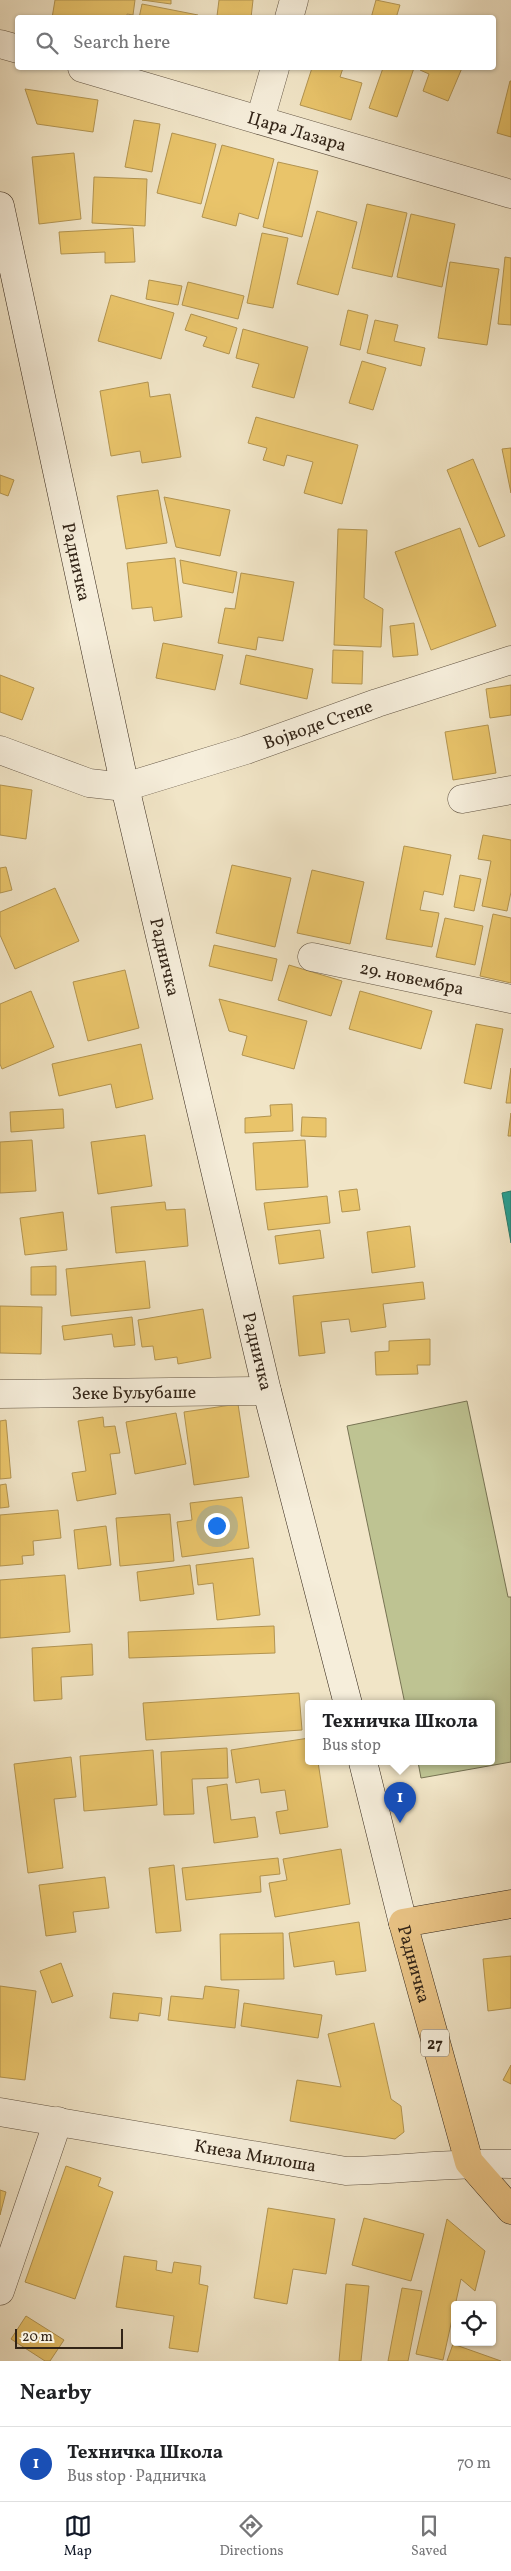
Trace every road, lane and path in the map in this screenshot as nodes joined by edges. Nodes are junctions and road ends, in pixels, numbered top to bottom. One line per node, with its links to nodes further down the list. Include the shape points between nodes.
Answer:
1 (294, 0): 2 (street)
2 (290, 15)
3 (0, 44): 4 (street)
4 (15, 48)
5 (89, 70): 7 (street, Цара Лазара)
6 (274, 70): 7 (street)
7 (260, 120): 8 (street, Цара Лазара)
8 (511, 194)
9 (0, 206): 12 (street, Радничка)
10 (511, 660): 12 (street, Војводе Степе, via 246,750)
11 (0, 750): 12 (street, via 89,783)
12 (125, 787): 17 (street, Радничка)
13 (511, 790): 14 (street)
14 (462, 799)
15 (312, 957): 16 (street, 29. новембра)
16 (511, 999)
17 (267, 1390): 18 (street, Зеке Буљубаше); 19 (street, Радничка)
18 (0, 1394)
19 (347, 1700)
20 (364, 1765): 22 (street, Радничка)
21 (511, 1904): 22 (main road)
22 (403, 1923): 25 (main road, Радничка / 27)
23 (0, 2112): 24 (street, Кнеза Милоша)
24 (58, 2120): 25 (street, Кнеза Милоша, via 346,2171 396,2170); 28 (street)
25 (470, 2162): 26 (street, Кнеза Милоша); 27 (main road, Радничка / 27)
26 (511, 2164)
27 (511, 2210)
28 (0, 2291)

